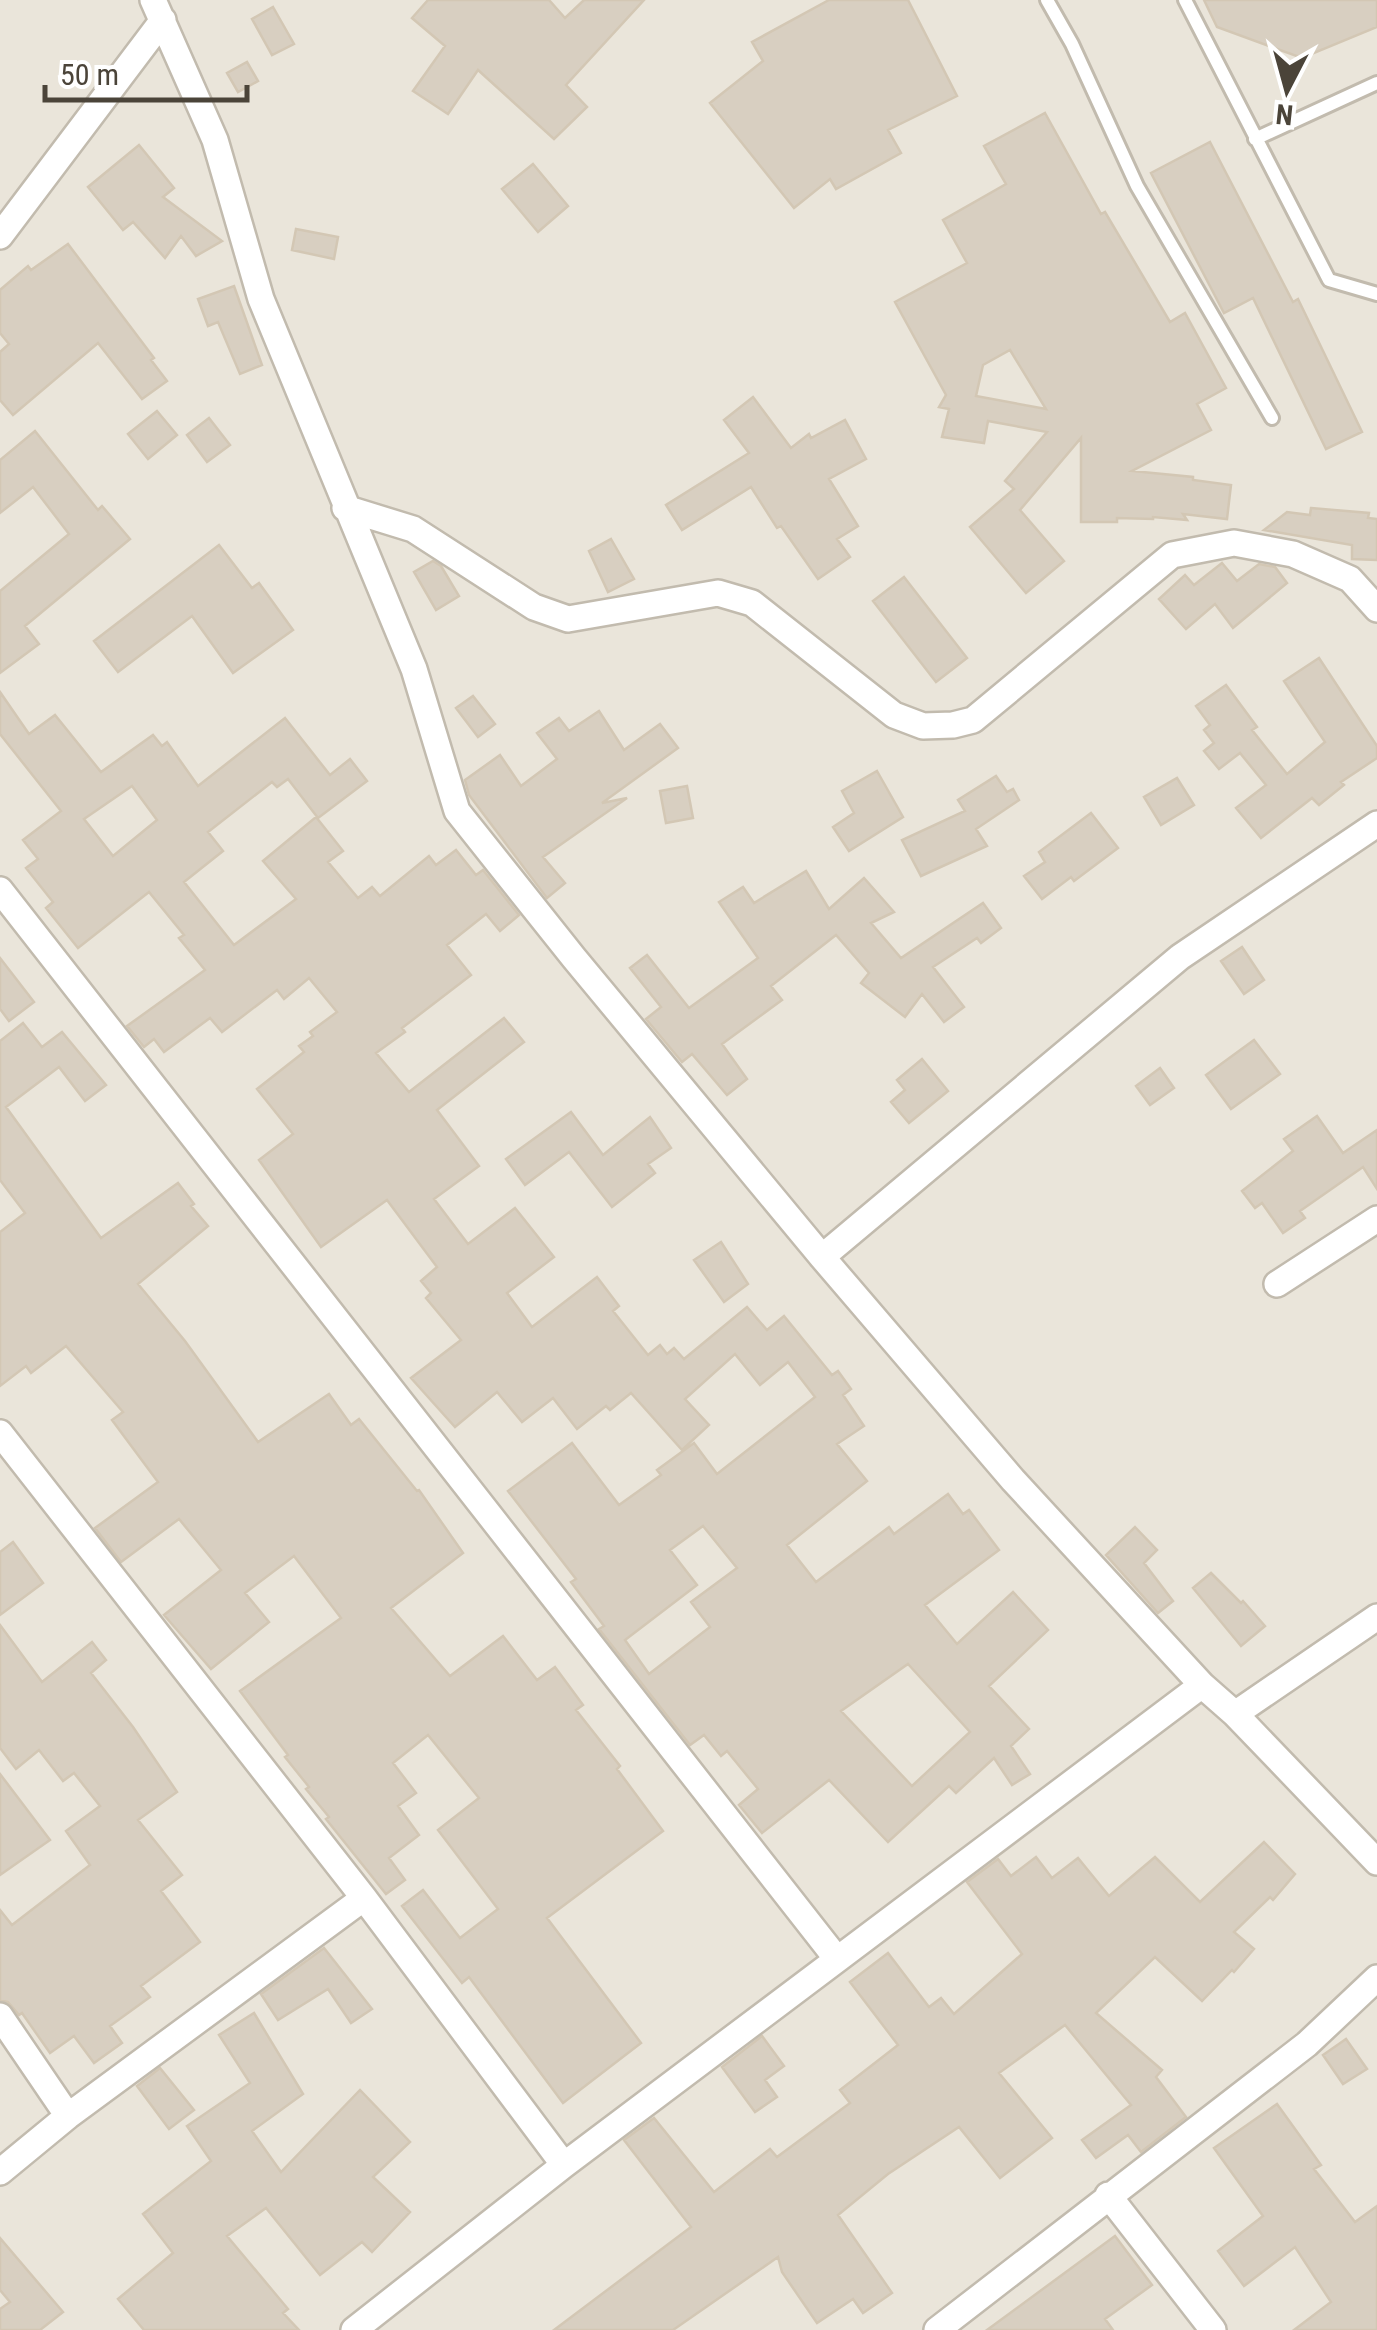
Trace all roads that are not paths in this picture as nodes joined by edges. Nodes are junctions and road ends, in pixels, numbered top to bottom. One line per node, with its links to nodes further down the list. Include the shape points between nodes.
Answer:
1 (1047, 0): 8 (lane, via 1137,186)
2 (1184, 0): 5 (lane)
3 (158, 10): 6 (street); 9 (street, via 214,140 261,298)
4 (1377, 82): 5 (lane)
5 (1255, 139): 7 (lane, via 1329,280)
6 (0, 236)
7 (1377, 294)
8 (1272, 418)
9 (345, 508): 10 (street, via 413,529 534,606 568,619 718,593 752,603 894,714 923,726 973,720 1172,554 1234,543 1293,554 1350,579); 14 (street, via 414,669 457,811)
10 (1377, 609)
11 (1377, 824): 14 (street, via 1180,958)
12 (0, 890): 22 (street)
13 (1377, 1218): 15 (street)
14 (822, 1257): 18 (street, via 1013,1480)
15 (1277, 1284)
16 (0, 1433): 21 (street)
17 (1377, 1617): 19 (street)
18 (1202, 1684): 19 (street); 22 (street)
19 (1235, 1714): 20 (street)
20 (1377, 1862)
21 (364, 1898): 25 (street); 26 (street)
22 (837, 1959): 26 (street)
23 (1377, 1978): 28 (street, via 1307,2044)
24 (0, 2016): 25 (street)
25 (68, 2116): 27 (street)
26 (564, 2165): 29 (street)
27 (0, 2172)
28 (1108, 2195): 30 (street); 31 (street)
29 (354, 2330)
30 (937, 2330)
31 (1214, 2330)

